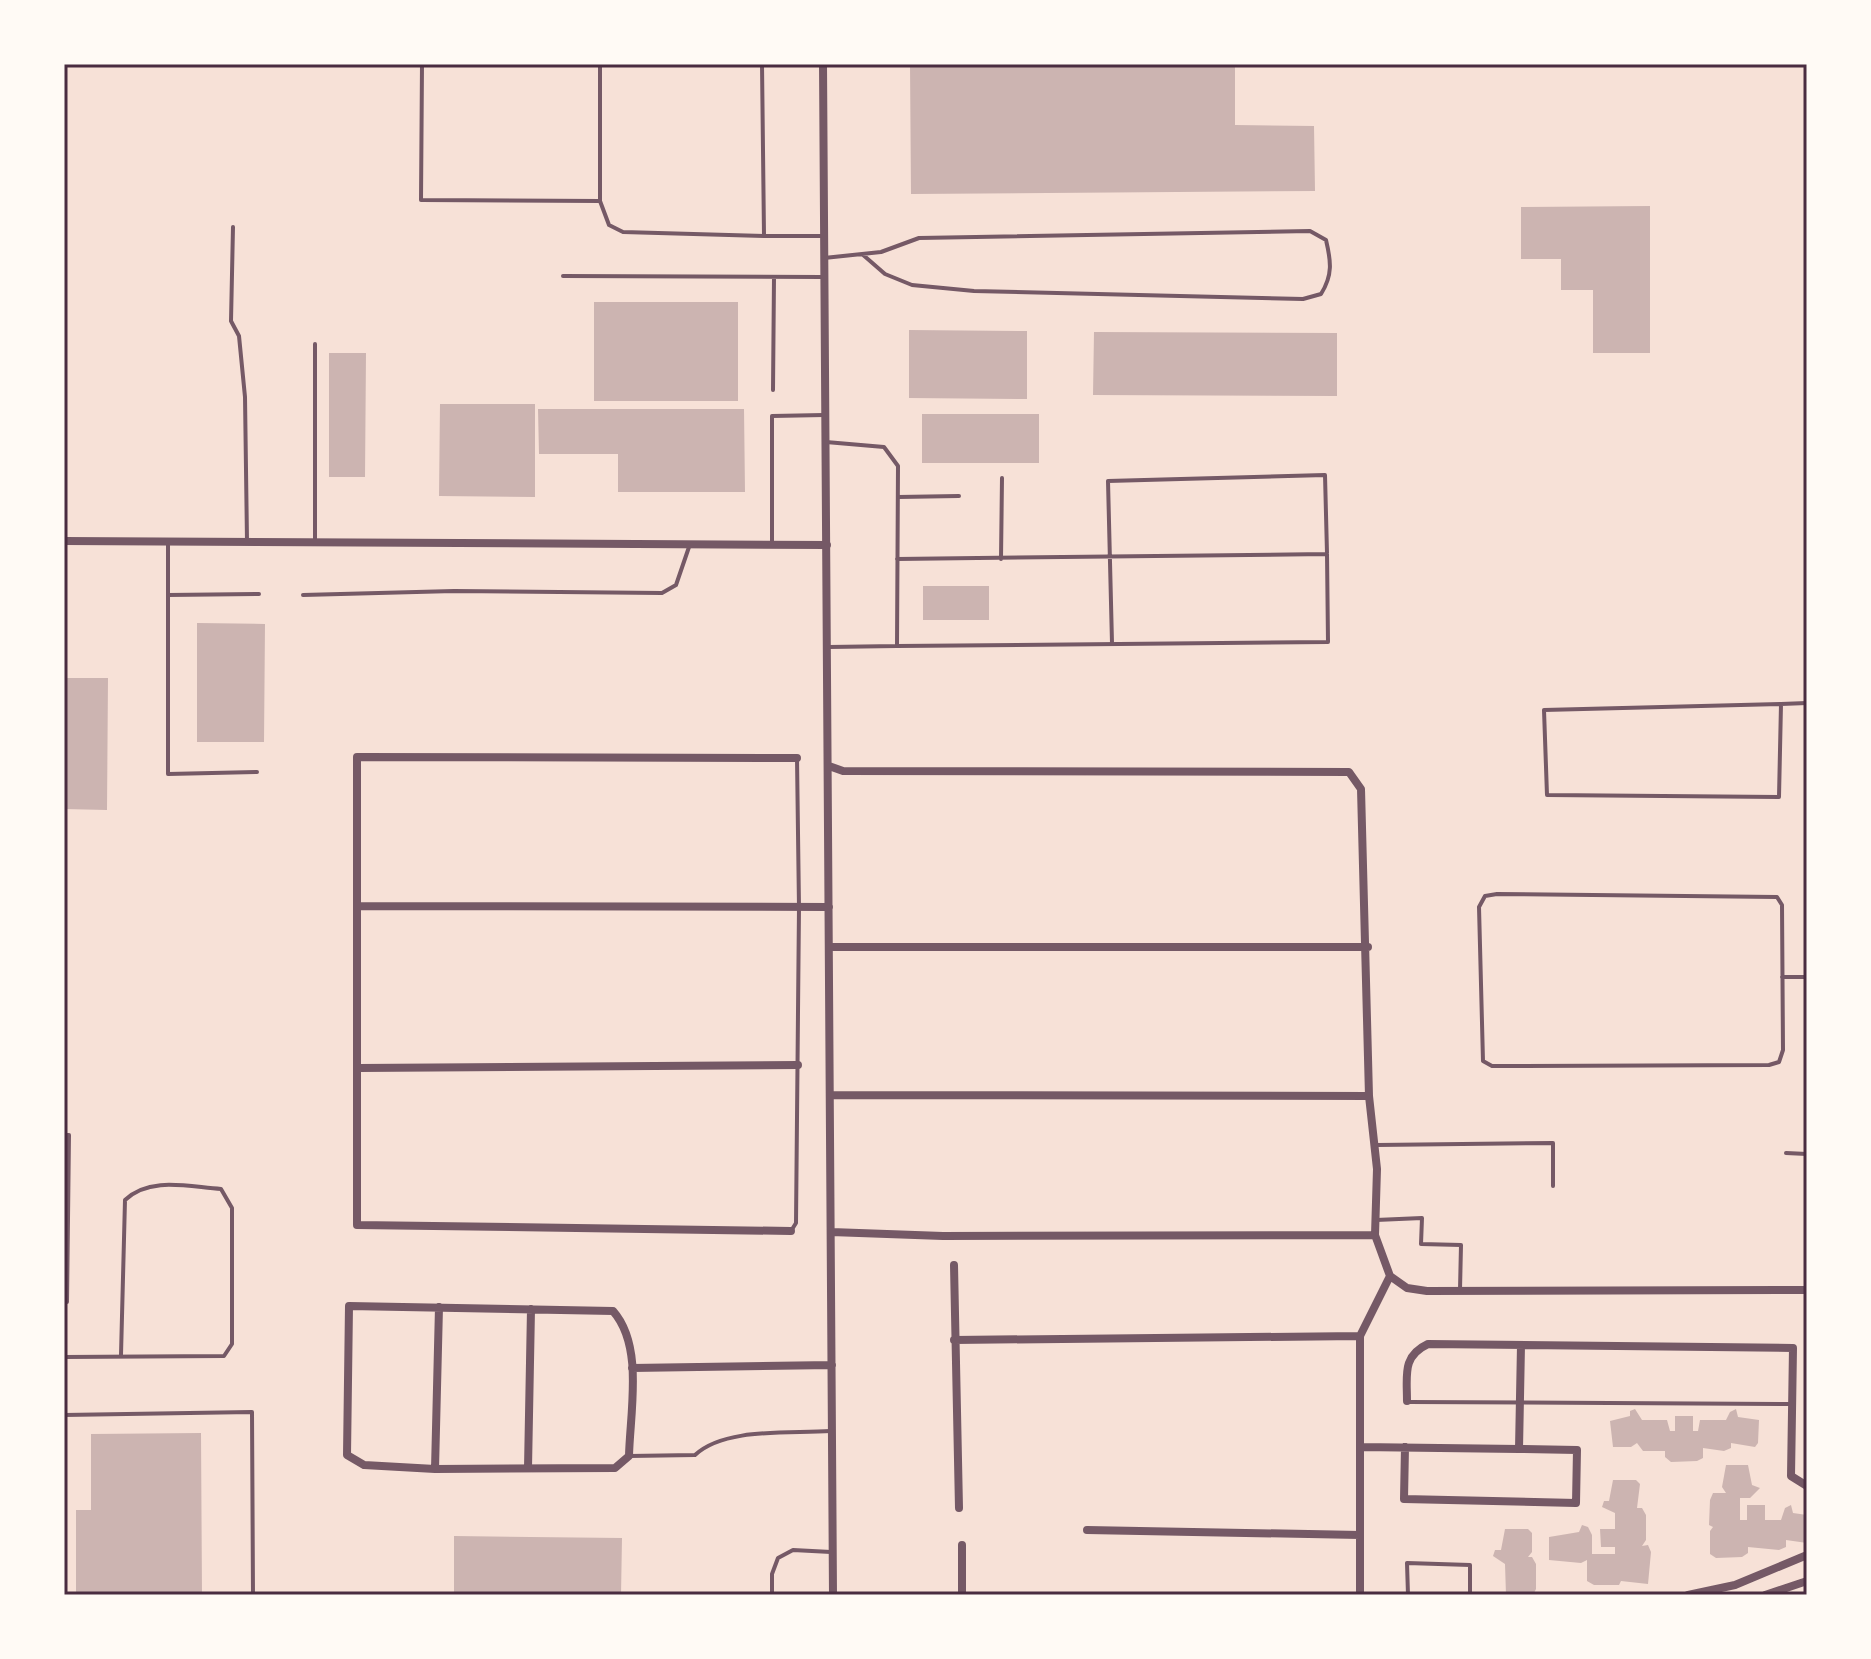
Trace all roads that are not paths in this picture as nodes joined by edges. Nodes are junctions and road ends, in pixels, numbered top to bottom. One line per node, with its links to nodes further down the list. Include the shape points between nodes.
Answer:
1 (422, 64): 5 (lane, via 421,200)
2 (600, 64): 5 (lane)
3 (762, 64): 7 (lane)
4 (823, 64): 8 (street)
5 (600, 201): 7 (lane, via 609,225 623,232)
6 (233, 227): 23 (lane, via 231,321 239,336 245,397)
7 (764, 236): 8 (lane)
8 (824, 236): 10 (street)
9 (862, 254): 9 (lane, via 919,238 1310,231 1326,240 1332,262 1321,294 1303,299 912,285 885,274); 10 (lane)
10 (824, 258): 13 (street)
11 (563, 276): 12 (lane)
12 (774, 277): 13 (lane); 15 (lane)
13 (824, 277): 16 (street)
14 (315, 344): 24 (lane)
15 (773, 390)
16 (826, 415): 17 (street); 26 (lane, via 772,416)
17 (826, 442): 20 (lane, via 884,447 898,466); 27 (street)
18 (1002, 478): 30 (lane)
19 (959, 496): 20 (lane)
20 (898, 497): 29 (lane)
21 (64, 541): 22 (street)
22 (168, 541): 23 (street); 33 (lane)
23 (247, 541): 24 (street)
24 (315, 542): 25 (street)
25 (689, 544): 26 (street); 34 (lane, via 676,585 662,593)
26 (772, 545): 27 (street)
27 (827, 545): 37 (street)
28 (1327, 554): 31 (lane); 31 (lane, via 1325,475 1108,481); 35 (lane, via 1328,642)
29 (897, 559): 30 (lane); 36 (lane)
30 (1001, 559): 31 (lane)
31 (1110, 559): 35 (lane)
32 (259, 594): 33 (lane)
33 (168, 595): 42 (lane, via 168,774)
34 (303, 595)
35 (1112, 643): 36 (lane)
36 (897, 646): 37 (lane)
37 (828, 647): 41 (street)
38 (1807, 703): 39 (lane)
39 (1781, 704): 39 (lane, via 1544,710 1547,795 1779,797)
40 (797, 758): 43 (street, via 357,757); 44 (lane)
41 (829, 766): 45 (street); 47 (street, via 843,771 1349,772 1361,789)
42 (257, 772)
43 (359, 906): 44 (street); 51 (street)
44 (799, 907): 45 (street); 50 (lane)
45 (829, 907): 46 (street)
46 (829, 947): 47 (street); 52 (street)
47 (1368, 947): 53 (street)
48 (1782, 977): 48 (lane, via 1782,905 1777,897 1485,896 1479,907 1483,1061 1492,1066 1779,1062); 49 (lane)
49 (1807, 977)
50 (798, 1065): 51 (street); 60 (lane, via 796,1223)
51 (359, 1068): 60 (street, via 357,1225)
52 (831, 1095): 53 (street); 61 (street)
53 (1369, 1096): 55 (street)
54 (64, 1135): 67 (lane, via 69,1135)
55 (1374, 1145): 58 (lane, via 1553,1143); 59 (street)
56 (1786, 1153): 57 (lane)
57 (1807, 1154)
58 (1553, 1186)
59 (1376, 1220): 62 (street); 66 (lane, via 1422,1218 1421,1244 1461,1245)
60 (791, 1231)
61 (831, 1232): 62 (street); 75 (street)
62 (1375, 1235): 64 (street)
63 (954, 1265): 71 (street)
64 (1390, 1276): 66 (street, via 1407,1288); 70 (street)
65 (1807, 1290): 66 (street)
66 (1460, 1291)
67 (64, 1302)
68 (439, 1307): 69 (street); 87 (street); 87 (street, via 349,1306 347,1455 364,1465)
69 (531, 1309): 76 (street, via 613,1311 625,1324); 86 (street)
70 (1360, 1336): 71 (street); 82 (street)
71 (954, 1340): 89 (street)
72 (1521, 1345): 77 (street, via 1428,1344 1413,1351 1407,1361); 78 (street); 79 (street, via 1793,1348)
73 (121, 1355): 73 (lane, via 125,1200 154,1184 221,1189 232,1208 232,1344 224,1356); 74 (lane)
74 (64, 1357)
75 (832, 1365): 76 (street); 81 (street)
76 (632, 1368): 85 (street)
77 (1407, 1401): 78 (lane)
78 (1520, 1403): 79 (lane); 84 (street)
79 (1792, 1404): 88 (street, via 1791,1476)
80 (64, 1415): 96 (lane, via 252,1412)
81 (832, 1431): 85 (lane, via 742,1437 706,1445 695,1455); 93 (street)
82 (1360, 1447): 83 (street); 91 (street)
83 (1405, 1447): 84 (street); 84 (street, via 1404,1499 1576,1503 1577,1450)
84 (1519, 1449)
85 (629, 1456): 86 (street, via 615,1468)
86 (528, 1468): 87 (street)
87 (435, 1469)
88 (1807, 1486)
89 (959, 1508)
90 (1087, 1530): 91 (street)
91 (1360, 1535): 100 (street)
92 (962, 1545): 99 (street)
93 (833, 1552): 97 (lane, via 793,1550 778,1558); 98 (street)
94 (1807, 1555): 103 (street, via 1735,1585)
95 (1807, 1581): 104 (street)
96 (253, 1595)
97 (772, 1595)
98 (833, 1595)
99 (962, 1595)
100 (1360, 1595)
101 (1408, 1595): 102 (lane, via 1407,1563 1470,1565)
102 (1470, 1595)
103 (1688, 1595)
104 (1765, 1595)

